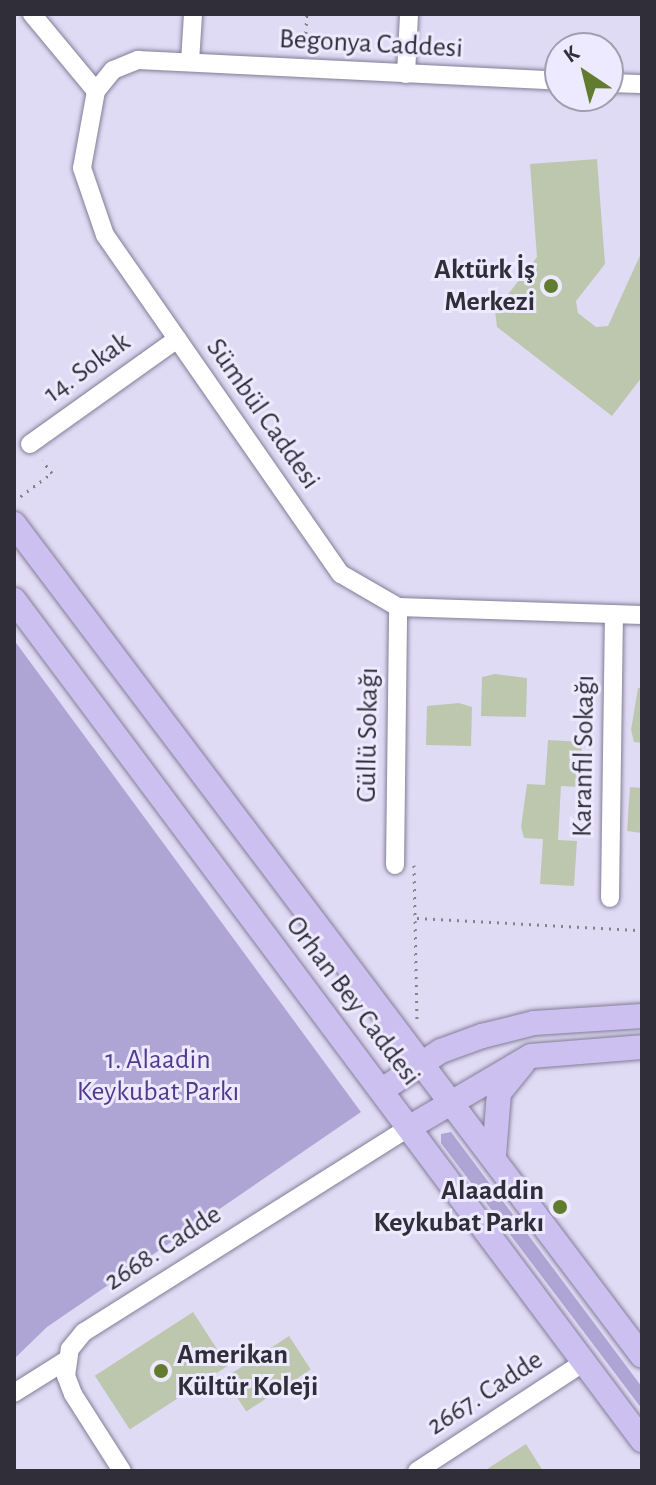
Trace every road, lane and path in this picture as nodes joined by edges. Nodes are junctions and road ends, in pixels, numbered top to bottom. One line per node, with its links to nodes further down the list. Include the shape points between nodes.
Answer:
1 (32, 14): 9 (street)
2 (193, 14): 5 (street)
3 (307, 14): 6 (path)
4 (409, 14): 7 (street)
5 (190, 62): 6 (street, Begonya Caddesi); 9 (street, Begonya Caddesi, via 125,63)
6 (304, 69): 7 (street, Begonya Caddesi)
7 (406, 74): 8 (street, Begonya Caddesi)
8 (544, 80)
9 (96, 91): 10 (street, Sümbül Caddesi, via 83,158 87,196)
10 (177, 339): 11 (street, 14. Sokak); 15 (street, Sümbül Caddesi, via 341,574)
11 (30, 444): 12 (path, via 52,473)
12 (14, 501)
13 (14, 524): 24 (main road, Orhan Bey Caddesi)
14 (14, 600): 26 (main road, Orhan Bey Caddesi)
15 (398, 607): 16 (street, Sümbül Caddesi); 18 (street, Güllü Sokağı)
16 (614, 614): 17 (street, Sümbül Caddesi); 19 (street, Karanfil Sokağı)
17 (642, 615)
18 (395, 865): 20 (path, via 417,865)
19 (610, 898)
20 (417, 918): 21 (path); 24 (path)
21 (642, 930)
22 (642, 1016): 24 (main road, via 534,1023)
23 (642, 1047): 25 (main road)
24 (421, 1056): 26 (main road); 27 (main road, Orhan Bey Caddesi)
25 (531, 1056): 27 (main road); 29 (main road, via 499,1093)
26 (382, 1090): 28 (main road, Orhan Bey Caddesi)
27 (453, 1099): 28 (main road); 29 (main road, Orhan Bey Caddesi)
28 (410, 1127): 31 (street, 2668. Cadde, via 84,1332); 32 (main road, Orhan Bey Caddesi)
29 (494, 1155): 30 (main road, Orhan Bey Caddesi)
30 (642, 1356)
31 (65, 1361): 33 (street); 35 (street, via 73,1394)
32 (584, 1362): 34 (main road, Orhan Bey Caddesi); 36 (street, 2667. Cadde)
33 (14, 1393)
34 (642, 1440)
35 (122, 1471)
36 (417, 1471)

